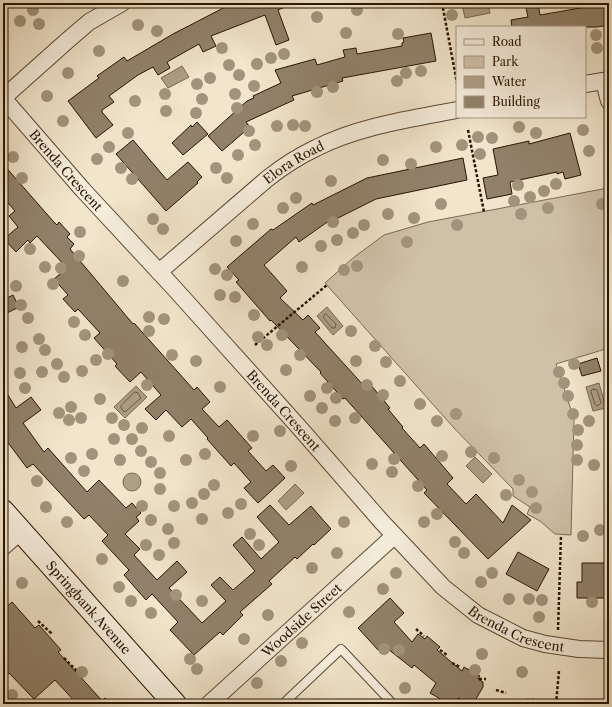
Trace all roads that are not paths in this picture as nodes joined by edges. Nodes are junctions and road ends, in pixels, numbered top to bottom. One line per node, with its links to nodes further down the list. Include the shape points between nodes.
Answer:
1 (122, 3): 4 (street, via 89,22)
2 (606, 80): 3 (street); 5 (street)
3 (586, 84)
4 (3, 98): 7 (street, Brenda Crescent)
5 (609, 101)
6 (456, 110): 7 (street, Elora Road, via 394,122 354,133 316,148 267,179)
7 (159, 272): 10 (street, Brenda Crescent)
8 (3, 511): 9 (main road, Springbank Avenue)
9 (20, 531): 11 (street); 13 (main road, Springbank Avenue)
10 (394, 536): 12 (street, Brenda Crescent, via 443,587 484,619 523,638 557,646); 14 (street, Woodside Street)
11 (3, 547)
12 (609, 650)
13 (175, 704)
14 (209, 704)
15 (289, 704): 16 (lane, via 286,700 341,649)
16 (393, 704)

